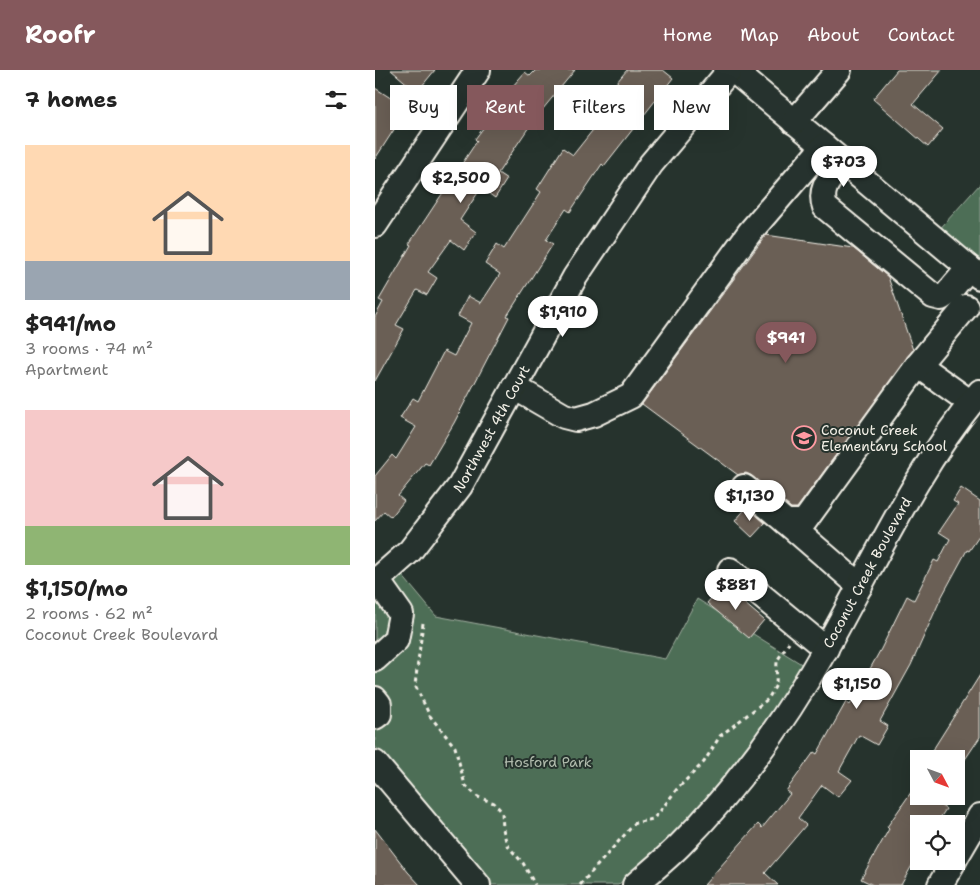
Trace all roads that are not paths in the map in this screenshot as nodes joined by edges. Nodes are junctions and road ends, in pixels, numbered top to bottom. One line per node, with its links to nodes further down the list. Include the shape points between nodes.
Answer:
1 (478, 70): 7 (street)
2 (732, 70): 4 (street); 11 (street, Northwest 4th Court, via 651,164 575,277)
3 (839, 70): 4 (street)
4 (795, 122): 5 (street)
5 (824, 146): 6 (street); 11 (street, via 750,232 631,396 576,419 564,416)
6 (843, 162): 8 (street); 8 (street, via 823,188 825,207 933,296 941,298)
7 (375, 225)
8 (974, 272)
9 (966, 306): 10 (street)
10 (918, 364): 12 (street); 14 (street, via 804,522)
11 (514, 387): 16 (street, Northwest 4th Court, via 460,486 410,552)
12 (975, 398): 17 (street, Coconut Creek Boulevard, via 919,476)
13 (744, 487): 14 (street)
14 (786, 522): 17 (street)
15 (730, 570): 18 (street)
16 (376, 581): 19 (street, via 401,614 396,640)
17 (860, 586): 18 (street, Coconut Creek Boulevard)
18 (826, 648): 27 (street, Coconut Creek Boulevard, via 781,723 736,782 680,846)
19 (375, 659)
20 (375, 699): 21 (street, via 379,704 379,714)
21 (375, 717)
22 (375, 763): 26 (street)
23 (980, 816): 24 (street)
24 (965, 842)
25 (948, 870): 28 (street)
26 (478, 885)
27 (635, 885)
28 (940, 885)

